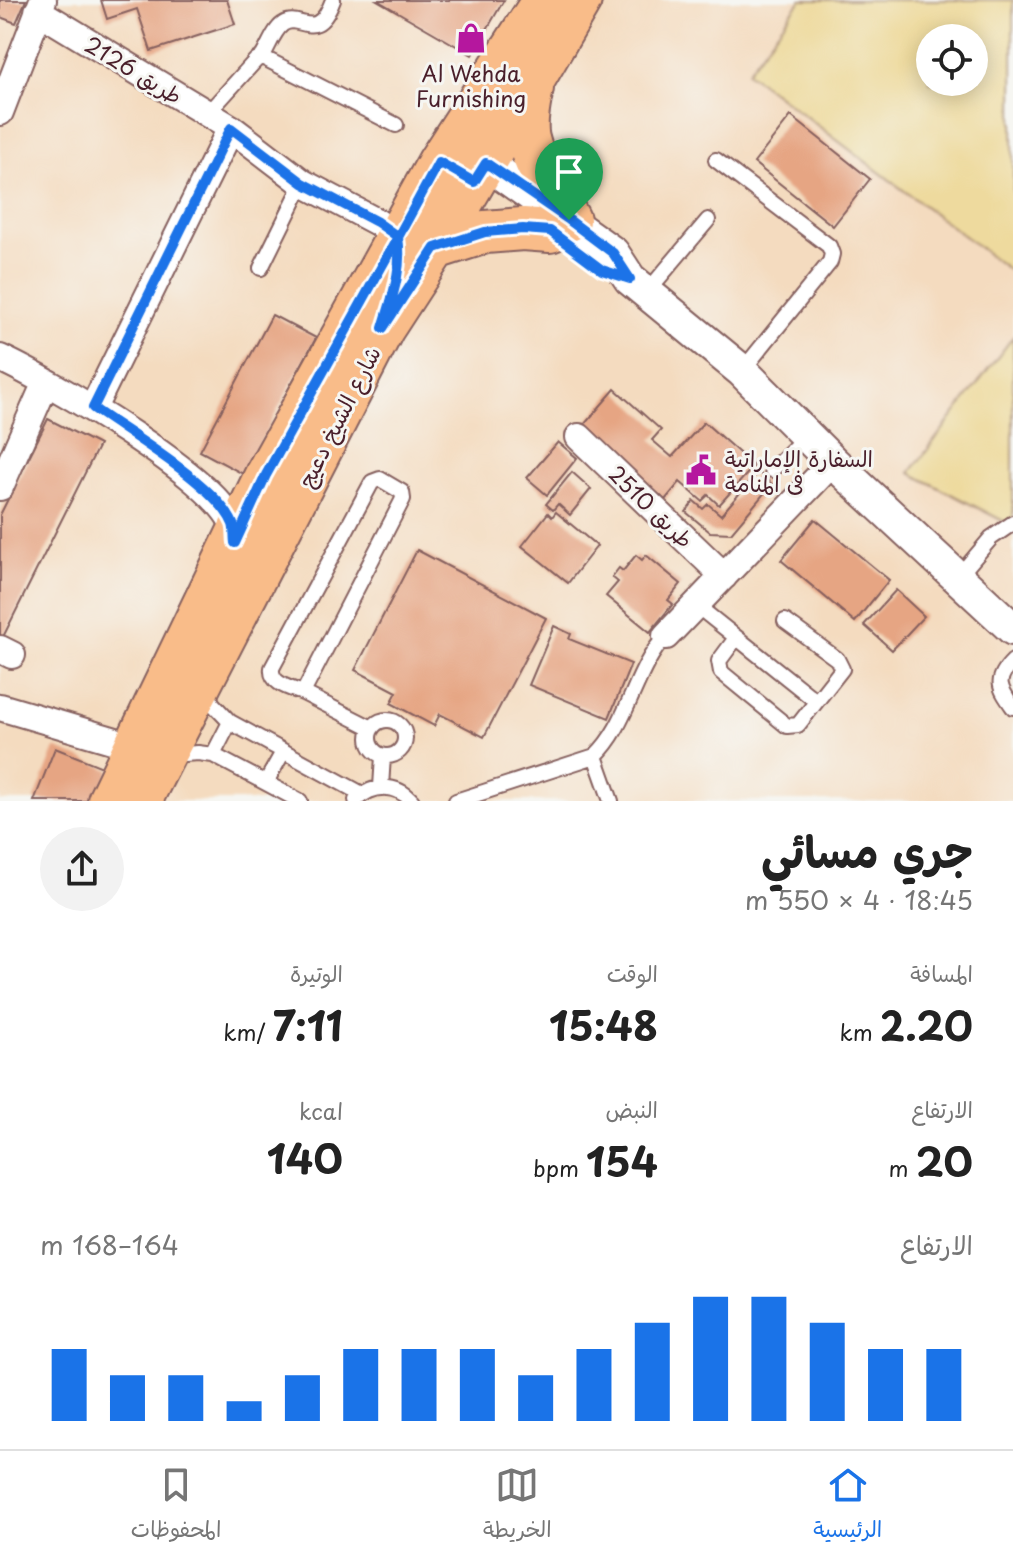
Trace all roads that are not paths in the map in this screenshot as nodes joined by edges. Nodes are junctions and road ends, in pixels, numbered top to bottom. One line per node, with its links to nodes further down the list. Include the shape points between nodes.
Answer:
1 (333, 0): 5 (lane, via 315,24 281,25)
2 (544, 0): 12 (main road, شارع الشيخ دعيج)
3 (580, 0): 6 (main road, شارع الشيخ دعيج)
4 (40, 5): 7 (street); 8 (street, طريق 2126)
5 (262, 57): 8 (lane); 9 (lane)
6 (532, 84): 12 (main road, شارع الشيخ دعيج); 15 (main road, via 528,139)
7 (0, 112)
8 (207, 114): 10 (street, طريق 2126)
9 (396, 125)
10 (231, 128): 13 (street, طريق 2126); 22 (street)
11 (716, 160): 20 (lane, via 829,246 832,254 798,305)
12 (463, 162): 15 (street); 16 (main road, شارع الشيخ دعيج)
13 (303, 183): 16 (street, طريق 2126); 17 (lane)
14 (708, 220): 18 (lane)
15 (560, 226): 16 (main road); 18 (street, via 602,270)
16 (416, 242): 27 (main road, شارع الشيخ دعيج); 40 (main road, شارع الشيخ دعيج, via 383,328)
17 (261, 268)
18 (638, 286): 20 (street)
19 (0, 358): 21 (street)
20 (742, 371): 23 (street)
21 (46, 382): 22 (street); 29 (street)
22 (93, 408): 28 (street)
23 (806, 436): 25 (street); 26 (lane)
24 (579, 437): 32 (street, طريق 2510)
25 (833, 462): 32 (street); 33 (street)
26 (772, 470)
27 (266, 475): 28 (street, via 238,490); 31 (main road, شارع الشيخ دعيج)
28 (196, 481): 31 (street, via 228,516)
29 (0, 487)
30 (1013, 523): 33 (lane, via 991,538)
31 (235, 543): 47 (main road, شارع الشيخ دعيج)
32 (724, 576): 34 (street)
33 (958, 577): 36 (street)
34 (696, 605): 37 (street); 38 (lane)
35 (785, 621): 42 (lane, via 841,665)
36 (1013, 629)
37 (666, 636): 51 (lane)
38 (736, 638): 42 (lane); 42 (lane, via 719,661 721,672 787,726 798,725)
39 (1013, 661): 44 (lane, via 999,682)
40 (209, 665): 45 (lane, via 208,691); 47 (main road, شارع الشيخ دعيج)
41 (303, 693): 41 (lane, via 275,681 272,668 372,482 380,479 402,492 403,499); 46 (lane)
42 (816, 701)
43 (0, 707): 47 (street)
44 (1013, 707)
45 (230, 722): 48 (lane); 49 (lane)
46 (372, 728): 50 (lane, via 369,741); 50 (lane, via 391,721 405,735 396,754)
47 (149, 751): 49 (lane); 55 (main road, شارع الشيخ دعيج); 56 (main road, شارع الشيخ دعيج)
48 (283, 752): 52 (lane); 54 (lane)
49 (213, 755): 52 (lane)
50 (383, 756): 53 (lane)
51 (595, 756): 59 (lane); 60 (lane)
52 (266, 782): 57 (lane)
53 (381, 787): 54 (lane); 58 (lane, via 400,791)
54 (359, 798)
55 (109, 801)
56 (140, 801)
57 (300, 801)
58 (412, 801)
59 (456, 801)
60 (611, 801)

